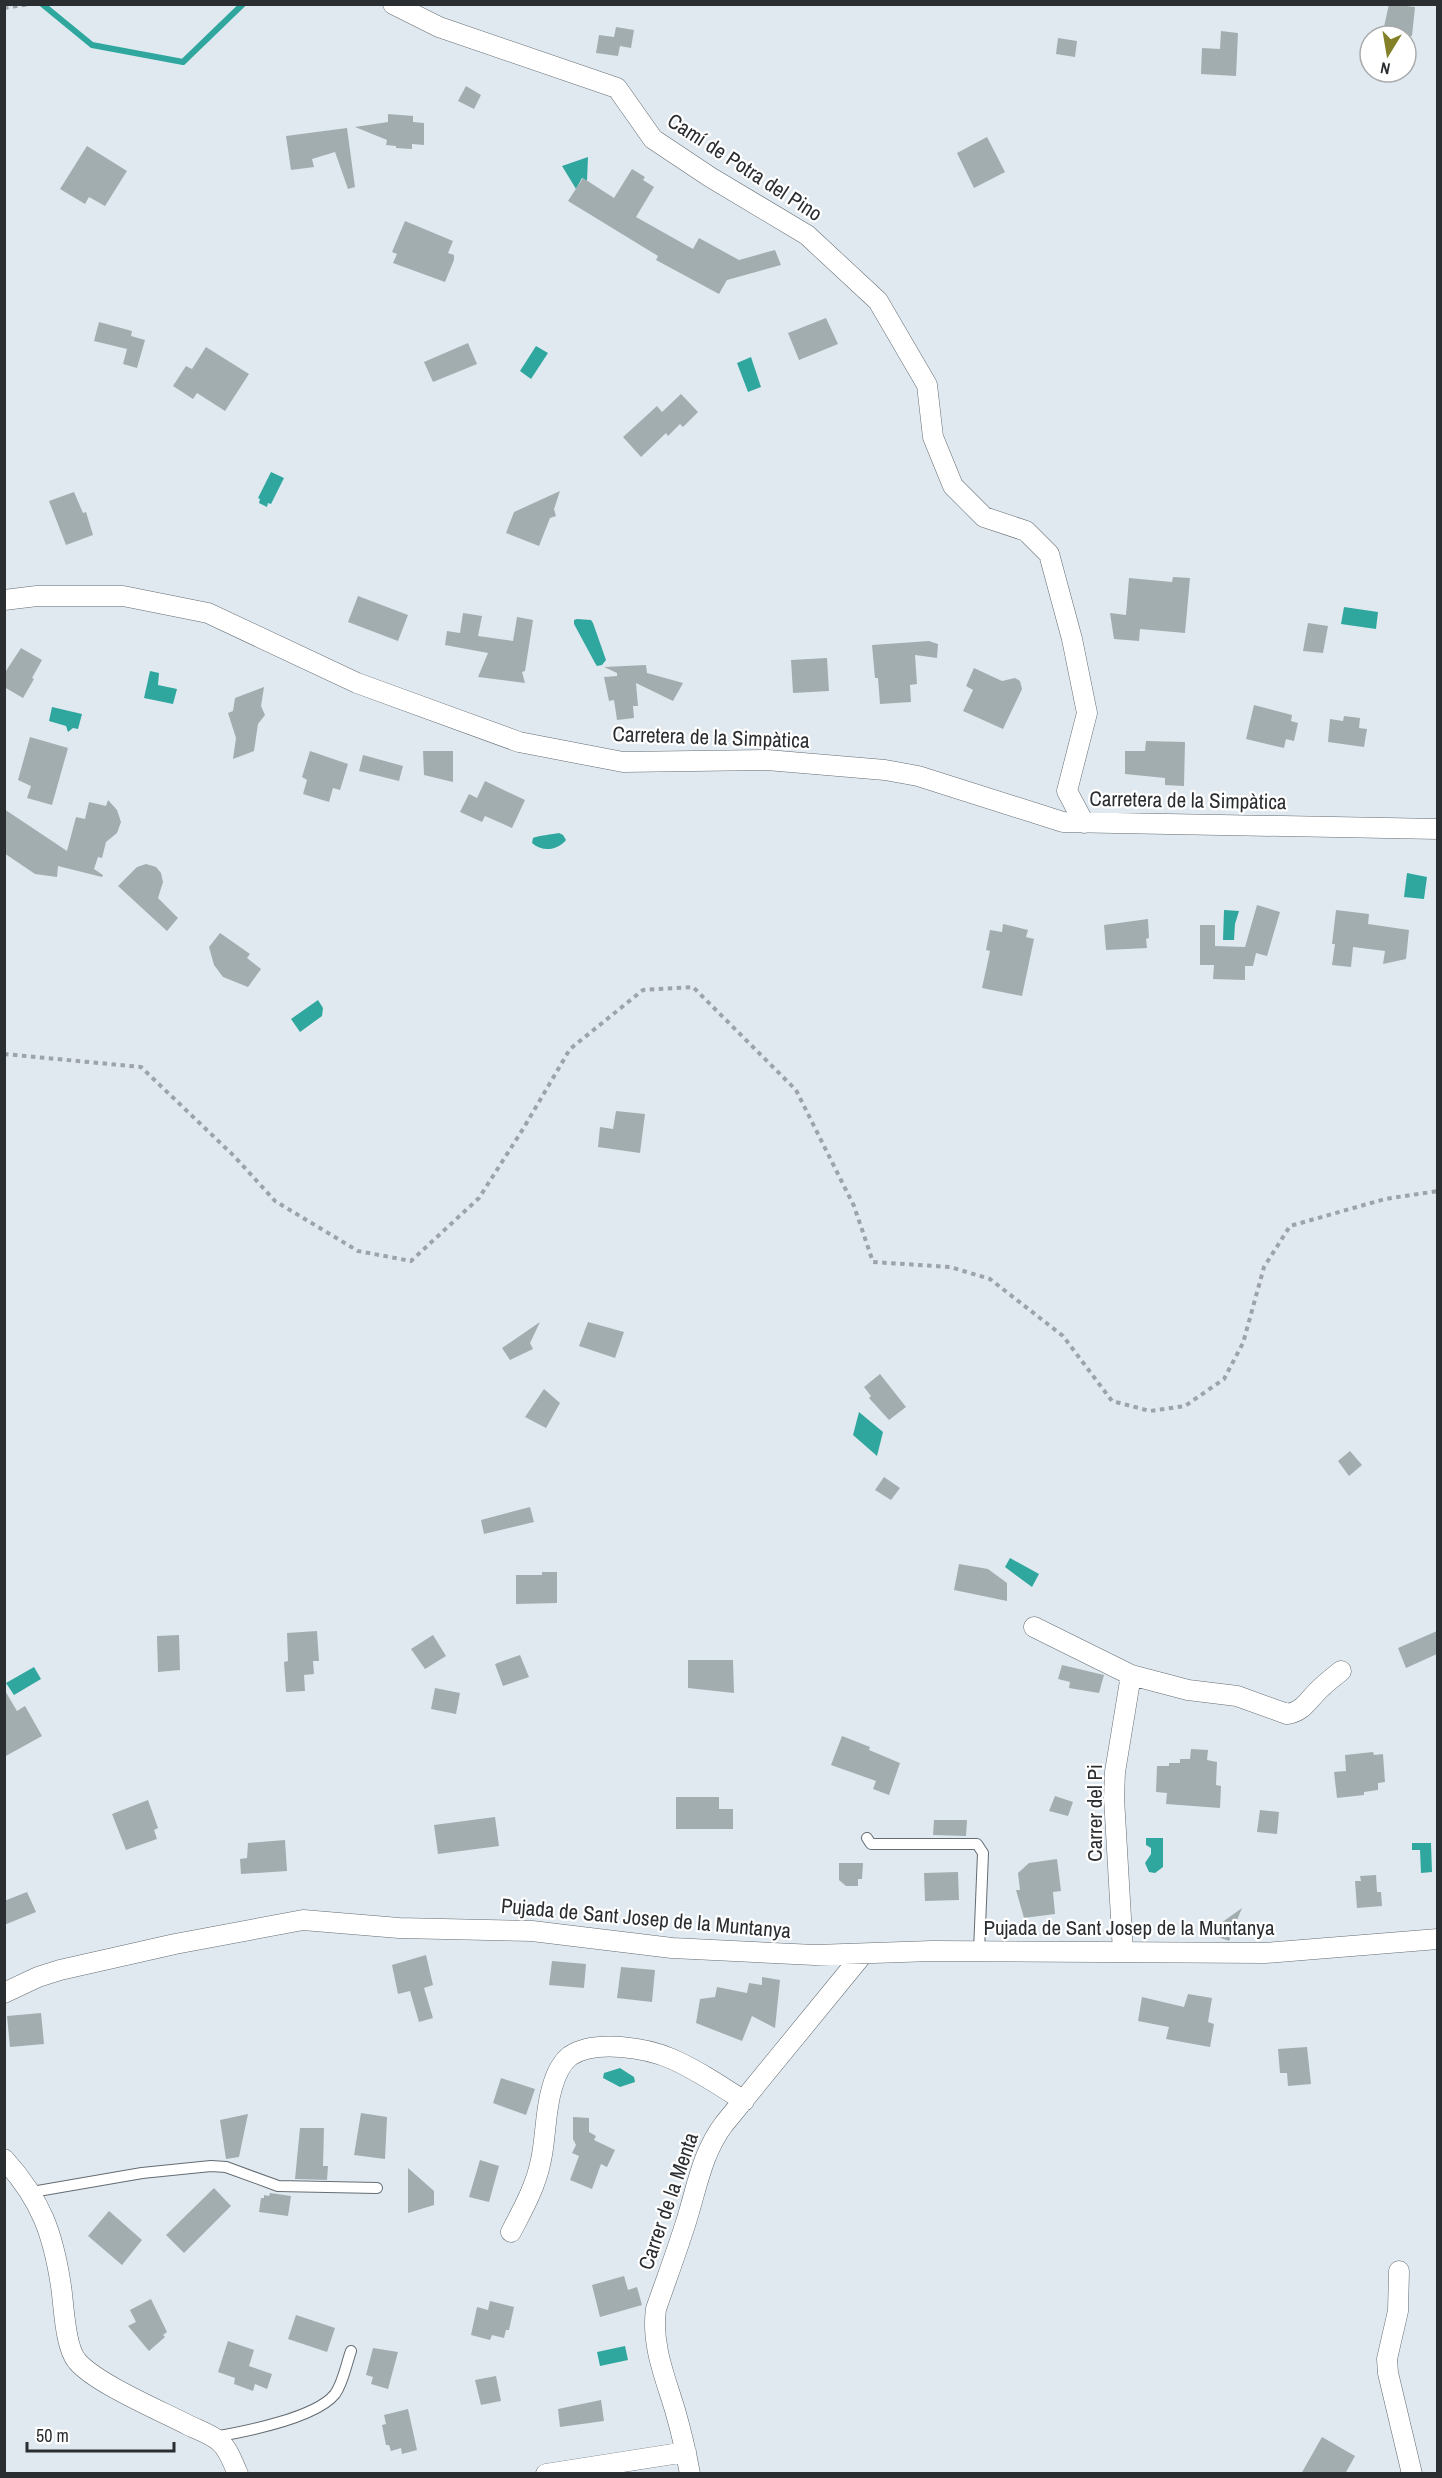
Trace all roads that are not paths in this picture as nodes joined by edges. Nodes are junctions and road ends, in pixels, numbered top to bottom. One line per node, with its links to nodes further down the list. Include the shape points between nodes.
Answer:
1 (393, 4): 3 (street, Camí de Potra del Pino, via 439,27 617,88 653,139 807,235 878,301 927,385 933,437 953,486 984,517 1026,531 1049,554 1087,713 1067,791)
2 (4, 600): 3 (street, Carretera de la Simpàtica, via 123,596 208,613 357,683 519,742 622,762 767,760 885,770 918,776 1063,822)
3 (1084, 823): 4 (street, Carretera de la Simpàtica)
4 (1437, 829)
5 (1034, 1627): 7 (street)
6 (1341, 1671): 7 (street, via 1302,1708 1287,1714 1237,1696 1188,1690)
7 (1131, 1675): 11 (street, Carrer del Pi, via 1114,1798)
8 (867, 1838): 10 (lane, via 871,1844 977,1844 983,1853)
9 (1437, 1939): 11 (street, Pujada de Sant Josep de la Muntanya, via 1265,1953)
10 (979, 1951): 11 (street, Pujada de Sant Josep de la Muntanya); 12 (street, Pujada de Sant Josep de la Muntanya)
11 (1122, 1952)
12 (863, 1954): 13 (street, Pujada de Sant Josep de la Muntanya, via 721,1952 523,1931 399,1928 303,1920 60,1970); 14 (street, Carrer de la Menta)
13 (4, 1993)
14 (744, 2101): 18 (street, via 655,2053 613,2047 592,2048 570,2056 552,2089 541,2160 530,2195); 22 (street, Carrer de la Menta, via 706,2152 656,2309 658,2355)
15 (4, 2159): 17 (street)
16 (377, 2188): 17 (lane, via 278,2186 211,2166)
17 (32, 2192): 21 (street, via 52,2240 70,2345 78,2362 138,2400)
18 (511, 2232)
19 (1399, 2271): 26 (street, via 1398,2310 1387,2359)
20 (351, 2351): 21 (lane, via 339,2387 325,2402 278,2422)
21 (214, 2437): 23 (street, via 228,2452)
22 (686, 2452): 24 (street); 25 (street, Carrer de la Menta)
23 (238, 2474)
24 (546, 2474)
25 (690, 2474)
26 (1413, 2474)

